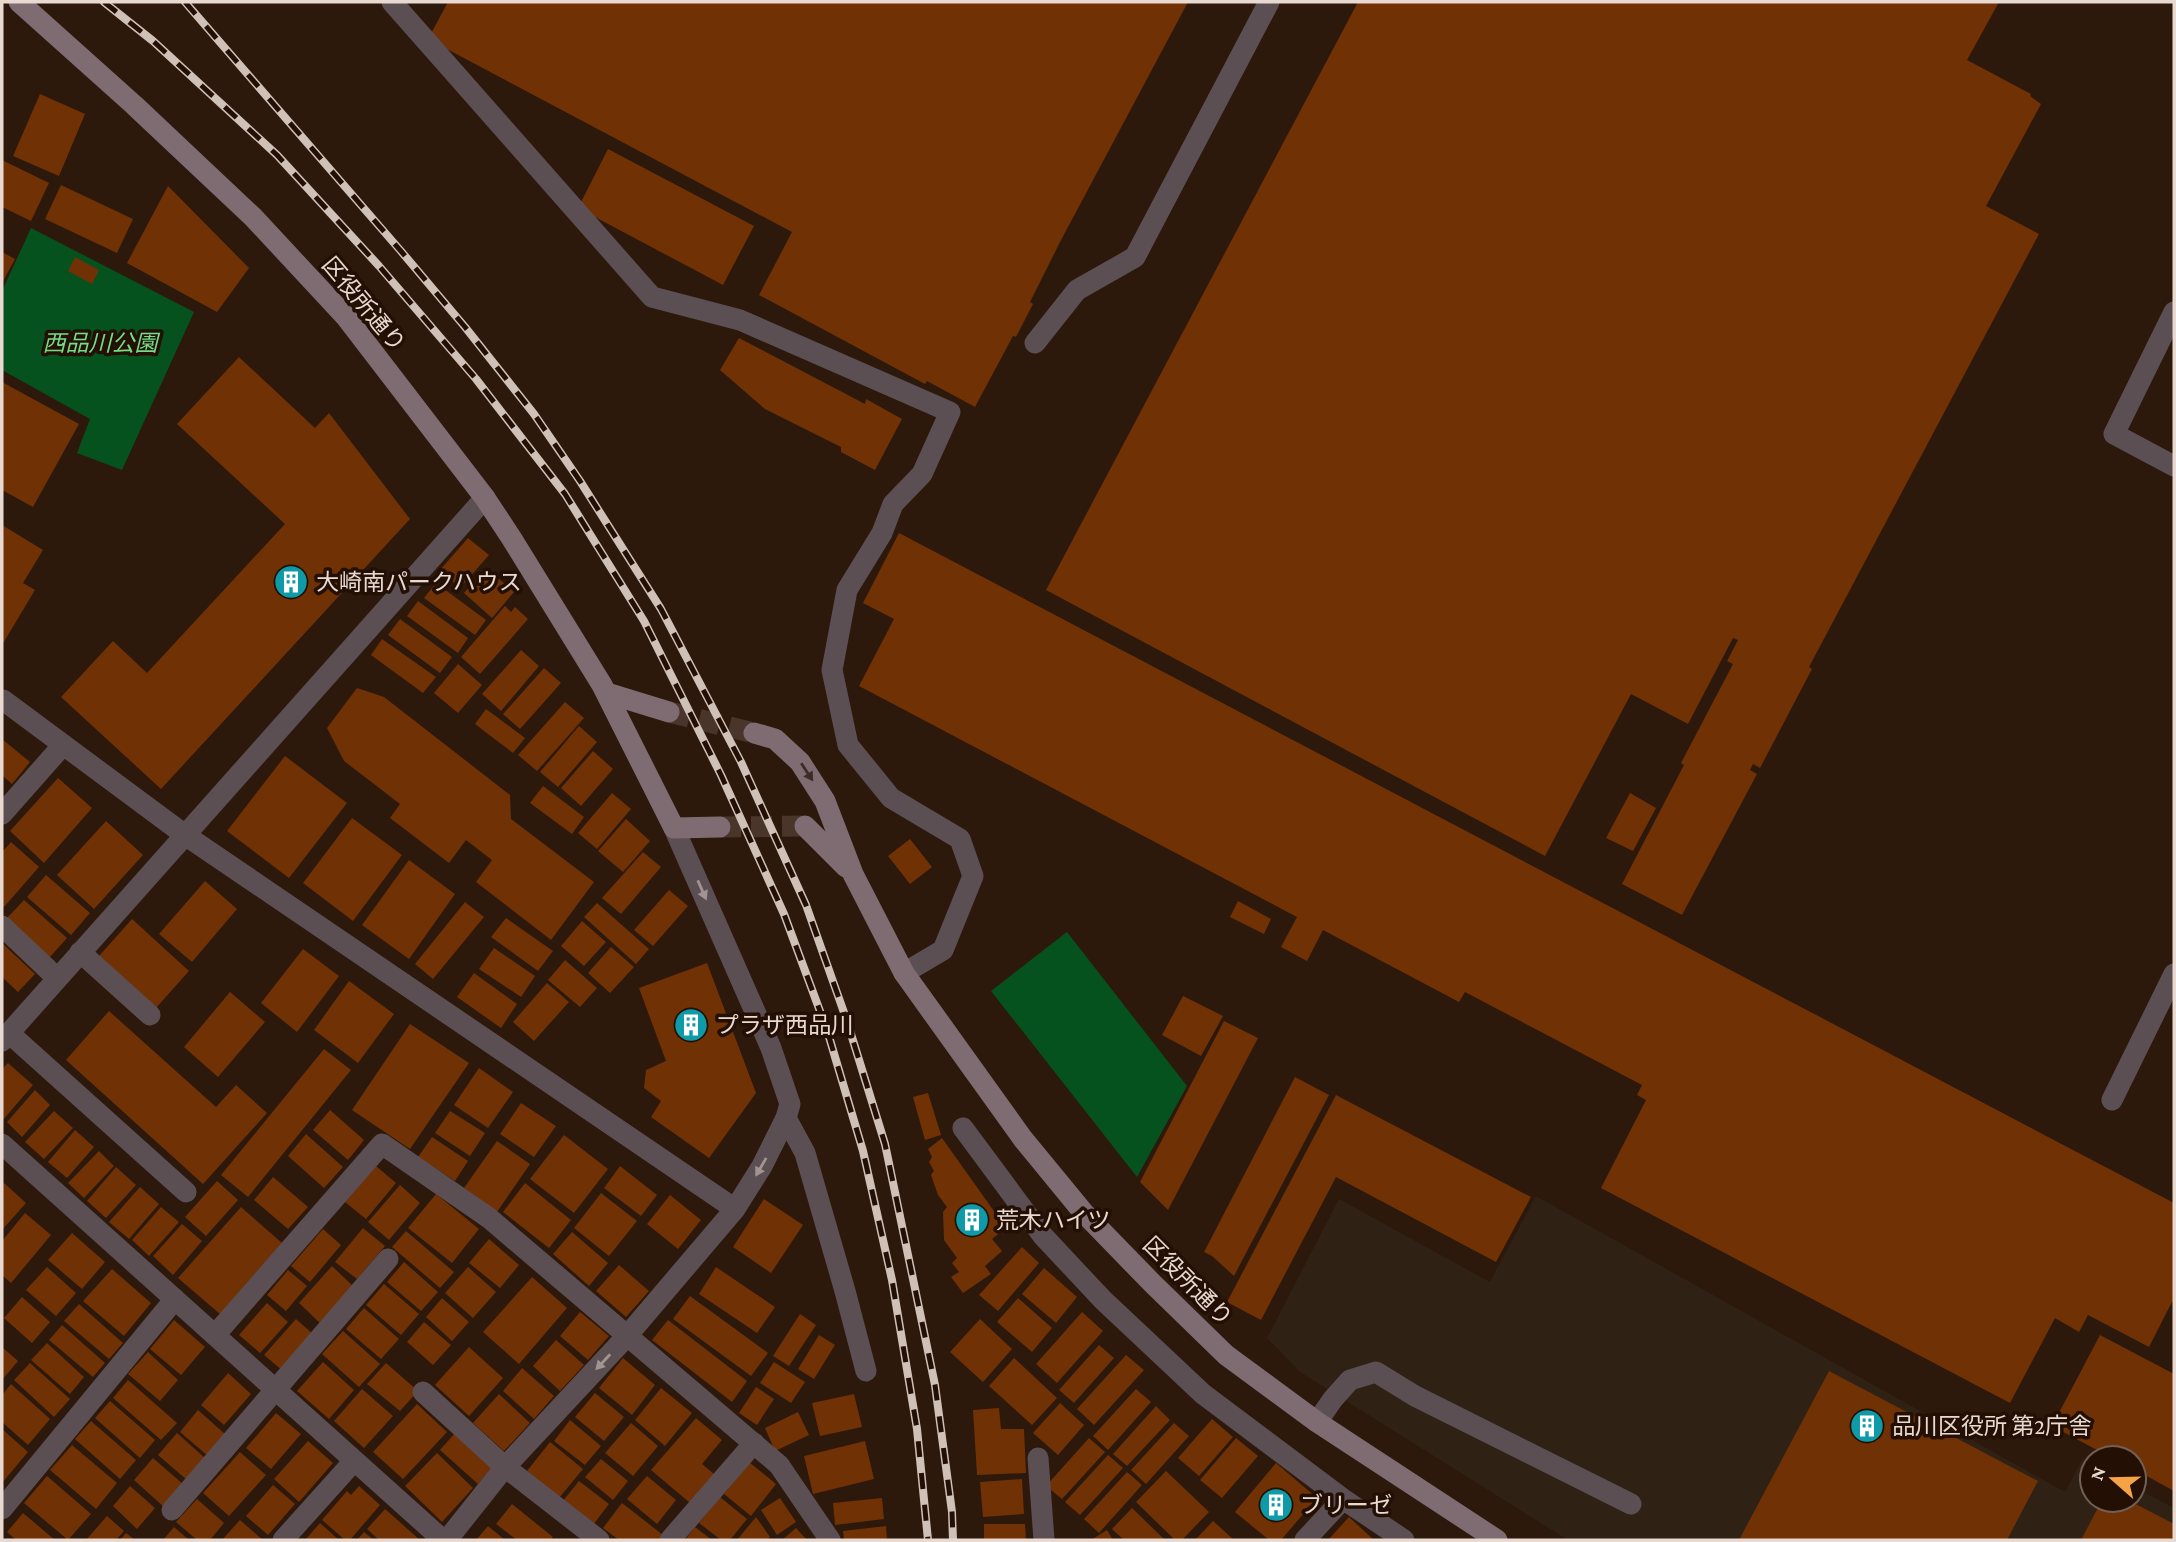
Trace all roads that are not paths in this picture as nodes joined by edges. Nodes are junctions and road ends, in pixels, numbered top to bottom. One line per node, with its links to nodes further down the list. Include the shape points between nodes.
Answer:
1 (19, 2): 8 (street, 区役所通り, via 253,217 346,317)
2 (392, 2): 22 (street, via 652,297 740,320 950,412 922,474 893,504 882,533 847,590 832,670 848,744 891,797 960,839 973,876 943,950)
3 (1269, 2): 5 (street, via 1135,257 1077,290)
4 (2174, 312): 6 (street)
5 (1035, 343)
6 (2166, 347): 7 (street, via 2114,435)
7 (2174, 466)
8 (485, 498): 9 (street, 区役所通り); 18 (street)
9 (607, 693): 11 (street); 17 (street, 区役所通り)
10 (3, 700): 13 (street)
11 (669, 712)
12 (754, 733): 19 (street, 区役所通り, one-way to 19, via 775,739 800,762 825,801)
13 (63, 745): 14 (street); 18 (street)
14 (2, 814)
15 (805, 826): 19 (street, 区役所通り)
16 (720, 827): 17 (street)
17 (674, 828): 28 (street, one-way to 28, via 771,1048 790,1104)
18 (185, 835): 21 (street); 32 (street)
19 (853, 874): 22 (street, 区役所通り)
20 (2, 926): 24 (street)
21 (80, 952): 24 (street); 25 (street)
22 (904, 973): 40 (street, 区役所通り, via 1023,1139 1083,1212 1226,1354)
23 (2174, 974): 27 (street)
24 (57, 978): 26 (street)
25 (150, 1015)
26 (5, 1037): 31 (street)
27 (2112, 1100)
28 (786, 1118): 32 (street, one-way to 32); 37 (street, via 805,1153)
29 (963, 1128): 45 (street, via 1043,1237 1103,1300 1203,1394)
30 (2, 1144): 34 (street)
31 (186, 1192)
32 (735, 1209): 36 (street)
33 (388, 1259): 38 (street)
34 (175, 1299): 35 (street); 47 (street)
35 (215, 1335): 36 (street, via 382,1144 489,1218); 38 (street)
36 (627, 1336): 41 (street); 44 (street, one-way to 44)
37 (866, 1371)
38 (276, 1390): 43 (street); 48 (street)
39 (423, 1392): 44 (street)
40 (1317, 1422): 46 (street, via 1350,1380 1376,1372); 57 (street, 区役所通り)
41 (754, 1443): 52 (street); 53 (street, via 779,1465)
42 (1038, 1458): 54 (street)
43 (354, 1461): 49 (street); 50 (street)
44 (505, 1466): 50 (street); 51 (street)
45 (1343, 1499): 55 (street); 56 (street)
46 (1631, 1504)
47 (2, 1509)
48 (173, 1510)
49 (283, 1540)
50 (445, 1540)
51 (599, 1540)
52 (670, 1540)
53 (830, 1540)
54 (1044, 1540)
55 (1304, 1540)
56 (1404, 1540)
57 (1497, 1540)

